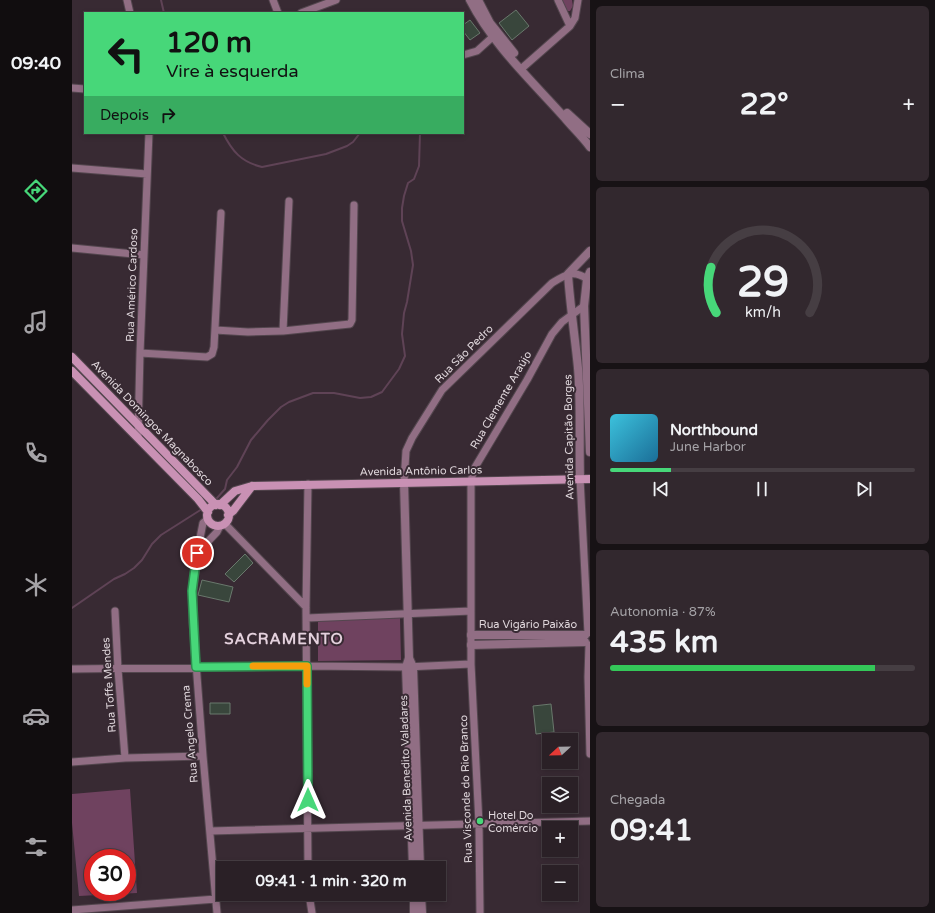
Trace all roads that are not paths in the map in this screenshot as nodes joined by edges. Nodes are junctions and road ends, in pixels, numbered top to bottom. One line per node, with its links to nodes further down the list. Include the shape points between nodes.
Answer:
1 (126, 0): 8 (street)
2 (273, 0): 9 (street)
3 (336, 0): 10 (street)
4 (470, 0): 12 (street)
5 (478, 0): 12 (street)
6 (558, 0): 11 (street)
7 (578, 0): 11 (street, via 575,18)
8 (130, 12)
9 (278, 12)
10 (304, 12)
11 (570, 26): 14 (street)
12 (494, 34): 13 (street, via 477,51); 14 (street)
13 (464, 55)
14 (523, 67): 18 (street, via 570,117); 19 (street)
15 (72, 88): 16 (street)
16 (84, 89)
17 (148, 134): 21 (street, Rua Américo Cardoso)
18 (590, 134)
19 (590, 147)
20 (72, 168): 21 (street)
21 (147, 174): 27 (street, Rua Américo Cardoso)
22 (289, 201): 33 (street)
23 (354, 205): 33 (street, via 350,324)
24 (221, 213): 32 (street)
25 (72, 248): 27 (street)
26 (590, 251): 28 (street)
27 (144, 255): 34 (street, Rua Américo Cardoso)
28 (568, 274): 29 (street); 31 (street, Avenida Capitão Borges); 43 (street, Rua São Pedro, via 552,283 442,390 406,451)
29 (588, 275): 30 (street)
30 (584, 306): 31 (street, Rua Clemente Araújo); 39 (street)
31 (572, 314): 40 (street, Avenida Capitão Borges, via 578,370); 42 (street, Rua Clemente Araújo, via 552,334 474,469)
32 (215, 330): 33 (street); 34 (street, via 212,354 207,357)
33 (283, 331)
34 (140, 354): 37 (street, Rua Américo Cardoso)
35 (72, 357): 37 (main road, Avenida Domingos Magnabosco)
36 (72, 371): 38 (main road)
37 (138, 425): 38 (street, Rua Américo Cardoso); 46 (main road, Avenida Domingos Magnabosco)
38 (138, 437): 48 (main road, via 198,499)
39 (590, 452)
40 (580, 478): 41 (main road, Avenida Antônio Carlos); 42 (main road, Avenida Antônio Carlos); 57 (street, Avenida Capitão Borges)
41 (590, 479)
42 (471, 481): 43 (main road, Avenida Antônio Carlos); 53 (street, Rua Clemente Araújo)
43 (404, 482): 44 (main road, Avenida Antônio Carlos); 54 (street, Rua São Pedro)
44 (308, 484): 45 (main road, Avenida Antônio Carlos); 51 (street)
45 (252, 486): 46 (main road, Avenida Antônio Carlos, via 235,491); 47 (main road)
46 (218, 505): 47 (main road, via 226,508); 48 (main road, via 211,507)
47 (228, 514): 49 (main road)
48 (208, 515): 49 (main road, via 214,525); 50 (street, Rua Angelo Crema, via 203,523)
49 (223, 525): 50 (street); 51 (street)
50 (197, 553): 61 (street, Rua Angelo Crema, via 192,591)
51 (306, 607): 55 (street)
52 (116, 611): 63 (street, Rua Toffe Mendes)
53 (471, 611): 54 (street); 56 (street, Rua Clemente Araújo)
54 (407, 614): 55 (street); 62 (street, Rua São Pedro)
55 (307, 618): 60 (street)
56 (471, 635): 57 (street, Rua Vigário Paixão); 58 (street, Rua Clemente Araújo)
57 (588, 639): 58 (street, Rua Vigário Paixão); 65 (street, Avenida Capitão Borges)
58 (471, 645): 59 (street, Rua Clemente Araújo)
59 (471, 664): 62 (street); 70 (street, Rua Visconde do Rio Branco)
60 (307, 666): 61 (street); 62 (street); 72 (street)
61 (196, 667): 63 (street); 66 (street, Rua Angelo Crema)
62 (410, 667): 71 (street, Avenida Benedito Valadares)
63 (118, 668): 64 (street); 67 (street, Rua Toffe Mendes)
64 (72, 669)
65 (590, 754)
66 (203, 756): 67 (street); 73 (street, Rua Angelo Crema)
67 (125, 758): 68 (street)
68 (72, 762)
69 (590, 821): 70 (street)
70 (480, 824): 71 (street); 87 (street, Rua Visconde do Rio Branco)
71 (415, 826): 72 (street); 75 (street, Avenida Benedito Valadares); 76 (street, Avenida Benedito Valadares)
72 (308, 829): 73 (street); 74 (street)
73 (210, 832): 77 (street, Rua Angelo Crema)
74 (308, 861)
75 (413, 861)
76 (419, 861)
77 (216, 899): 82 (street)
78 (216, 901): 83 (street, Rua Angelo Crema)
79 (310, 901): 84 (street)
80 (414, 901): 85 (street)
81 (421, 901): 86 (street)
82 (72, 910)
83 (217, 913)
84 (312, 913)
85 (414, 913)
86 (422, 913)
87 (480, 913)

